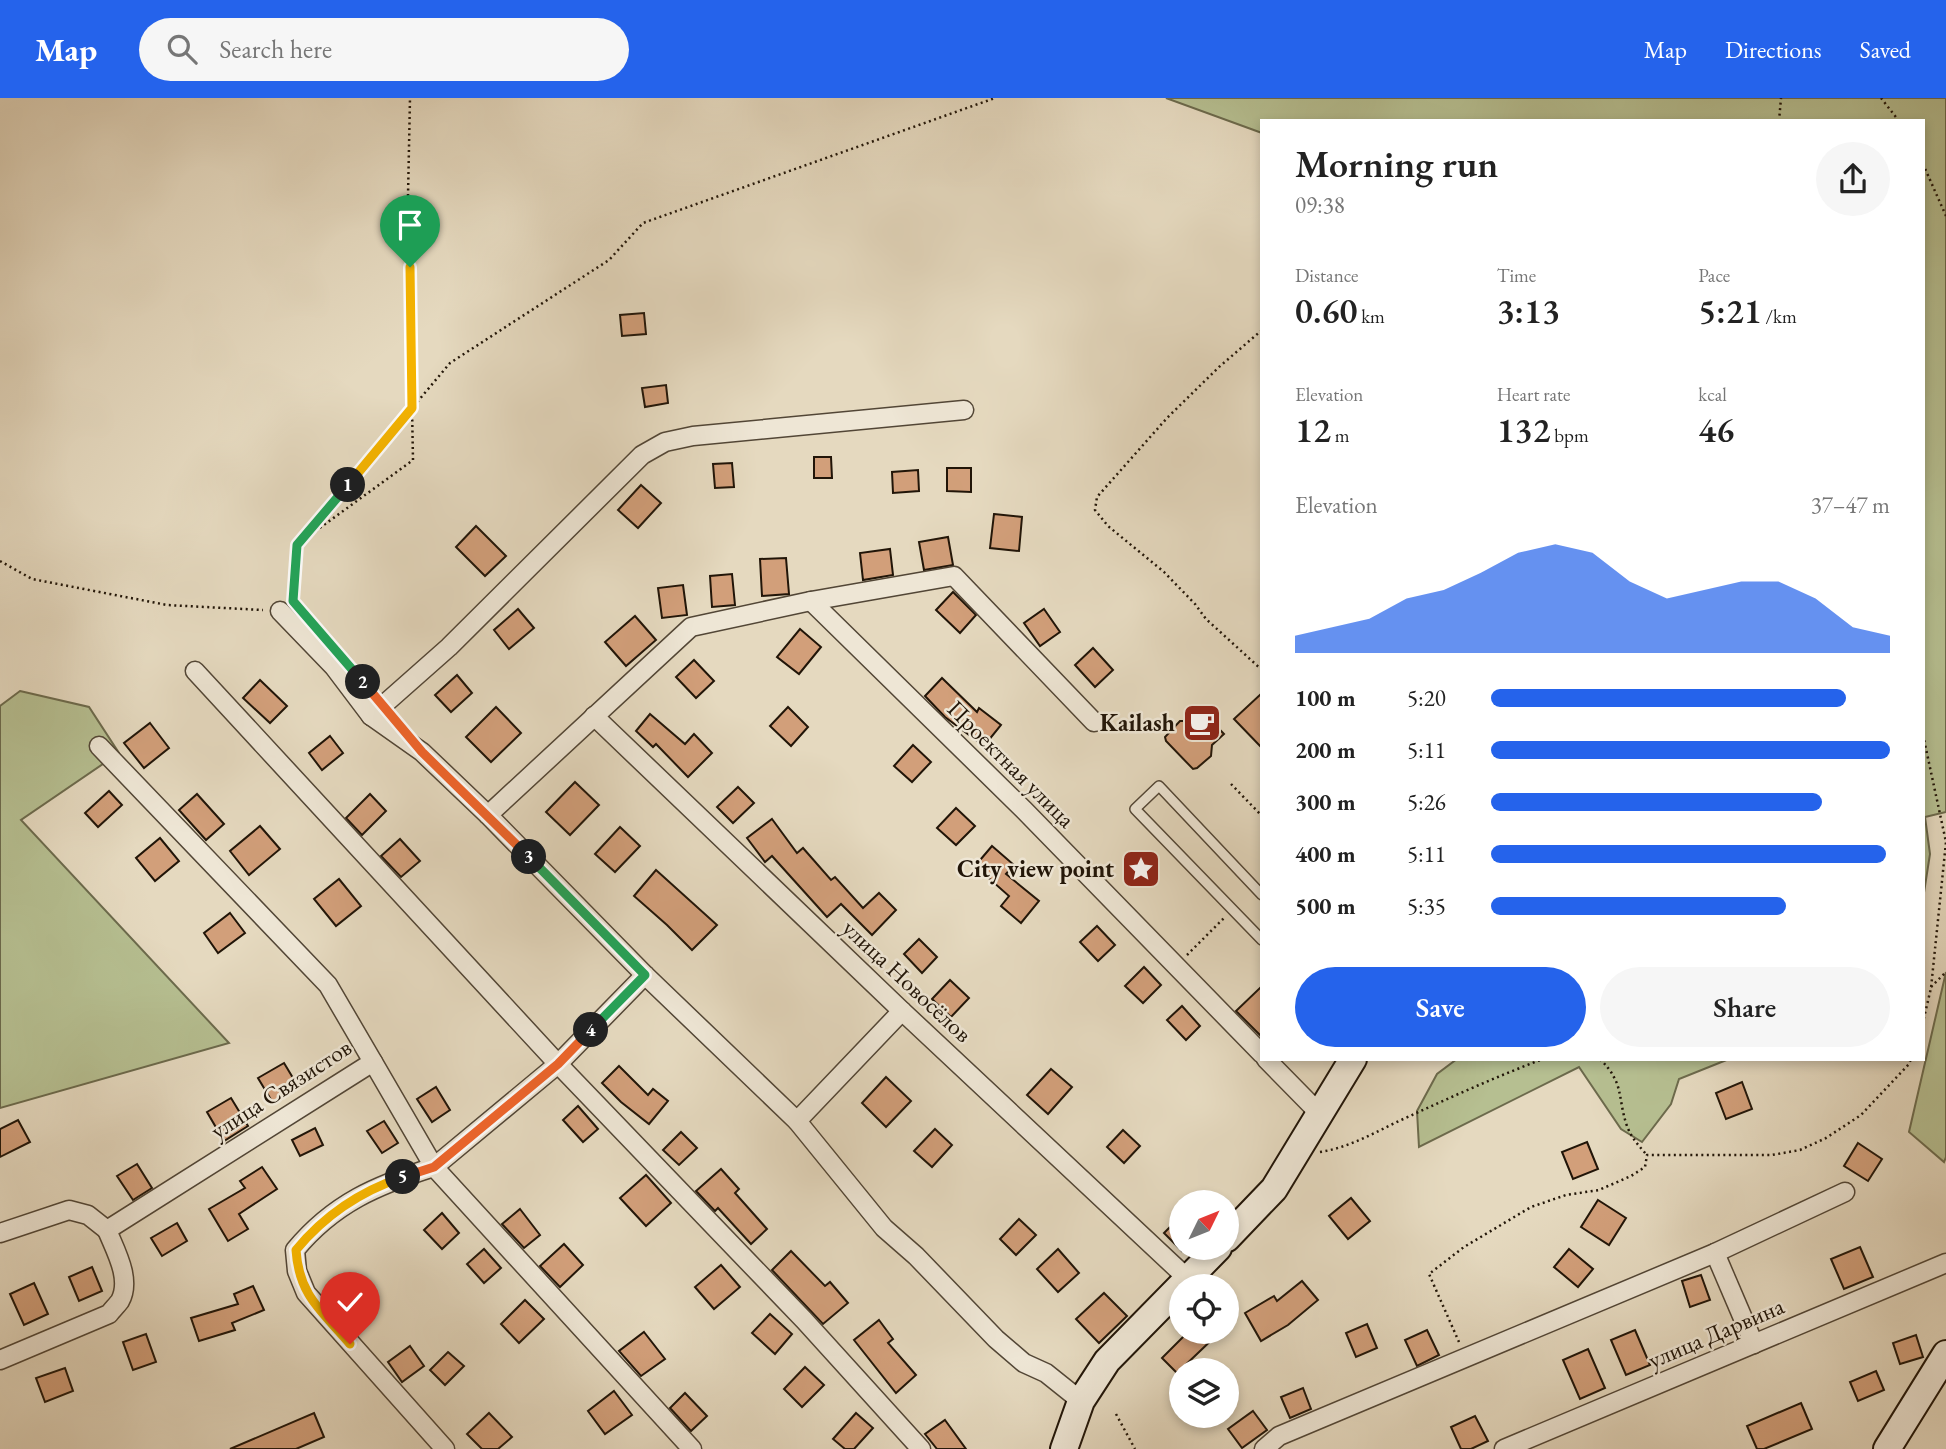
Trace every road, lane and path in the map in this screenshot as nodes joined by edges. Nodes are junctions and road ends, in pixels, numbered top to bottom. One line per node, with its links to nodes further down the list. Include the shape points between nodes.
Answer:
1 (410, 98): 10 (path)
2 (995, 98): 10 (path, via 643,223 610,260 450,363)
3 (1780, 98): 5 (path)
4 (1881, 98): 6 (path)
5 (1779, 119)
6 (1897, 119)
7 (1925, 169): 8 (path)
8 (1946, 216)
9 (1260, 332): 16 (path, via 1219,367 1118,471 1097,497 1095,510)
10 (412, 408): 12 (path); 12 (path, via 413,460)
11 (964, 410): 18 (street, via 665,442 642,456 449,647)
12 (297, 545): 15 (path)
13 (0, 561): 15 (path, via 32,579 167,605)
14 (811, 601): 19 (street, via 691,626); 20 (street, via 954,576); 35 (street, Проектная улица)
15 (287, 606): 18 (street)
16 (1260, 668)
17 (195, 671): 42 (street)
18 (371, 716): 24 (street, via 422,752)
19 (594, 716): 24 (street); 33 (street, улица Новосёлов)
20 (1094, 722)
21 (1925, 744): 32 (path, via 1946,842)
22 (99, 746): 41 (street, улица Связистов, via 328,985)
23 (1231, 784): 25 (path)
24 (488, 815): 31 (street)
25 (1260, 815)
26 (1260, 893): 27 (lane, via 1159,786 1135,808)
27 (1232, 909): 28 (lane); 29 (path)
28 (1260, 938)
29 (1184, 957)
30 (1946, 972): 32 (path)
31 (645, 975): 42 (street); 44 (street)
32 (1931, 988): 34 (path)
33 (902, 1011): 44 (street); 55 (street, улица Новосёлов)
34 (1925, 1014)
35 (1260, 1052)
36 (1268, 1061): 43 (street)
37 (1352, 1061): 43 (street)
38 (1538, 1061): 45 (path, via 1333,1150)
39 (1601, 1061): 46 (path, via 1620,1087 1626,1125)
40 (1910, 1061): 46 (path, via 1861,1115 1800,1150 1772,1155)
41 (373, 1062): 47 (street); 50 (street, улица Связистов)
42 (558, 1064): 47 (street); 66 (street)
43 (1318, 1112): 45 (street)
44 (797, 1121): 62 (street, via 884,1228 996,1339)
45 (1296, 1150): 49 (street, via 1274,1189)
46 (1647, 1155): 60 (path, via 1645,1167 1631,1176 1599,1190 1531,1207 1429,1274)
47 (434, 1167): 64 (street, via 386,1183 340,1208 314,1227 296,1250 297,1271 306,1293); 65 (street)
48 (1845, 1192): 52 (street)
49 (1239, 1225)
50 (107, 1230): 51 (street, via 88,1216 69,1210); 61 (street, via 121,1263 121,1299 115,1307 109,1314)
51 (0, 1233)
52 (1715, 1253): 58 (street); 60 (street)
53 (1206, 1260): 56 (street)
54 (1946, 1263): 58 (street, улица Дарвина)
55 (1183, 1274)
56 (1193, 1274)
57 (1169, 1298): 62 (street, via 1107,1361)
58 (1754, 1344): 70 (street, улица Дарвина)
59 (1946, 1353): 71 (street)
60 (1466, 1358): 69 (street, via 1279,1436)
61 (0, 1360)
62 (1081, 1401): 67 (street)
63 (1116, 1414): 68 (path)
64 (445, 1449)
65 (692, 1449)
66 (921, 1449)
67 (1065, 1449)
68 (1135, 1449)
69 (1264, 1449)
70 (1504, 1449)
71 (1887, 1449)

